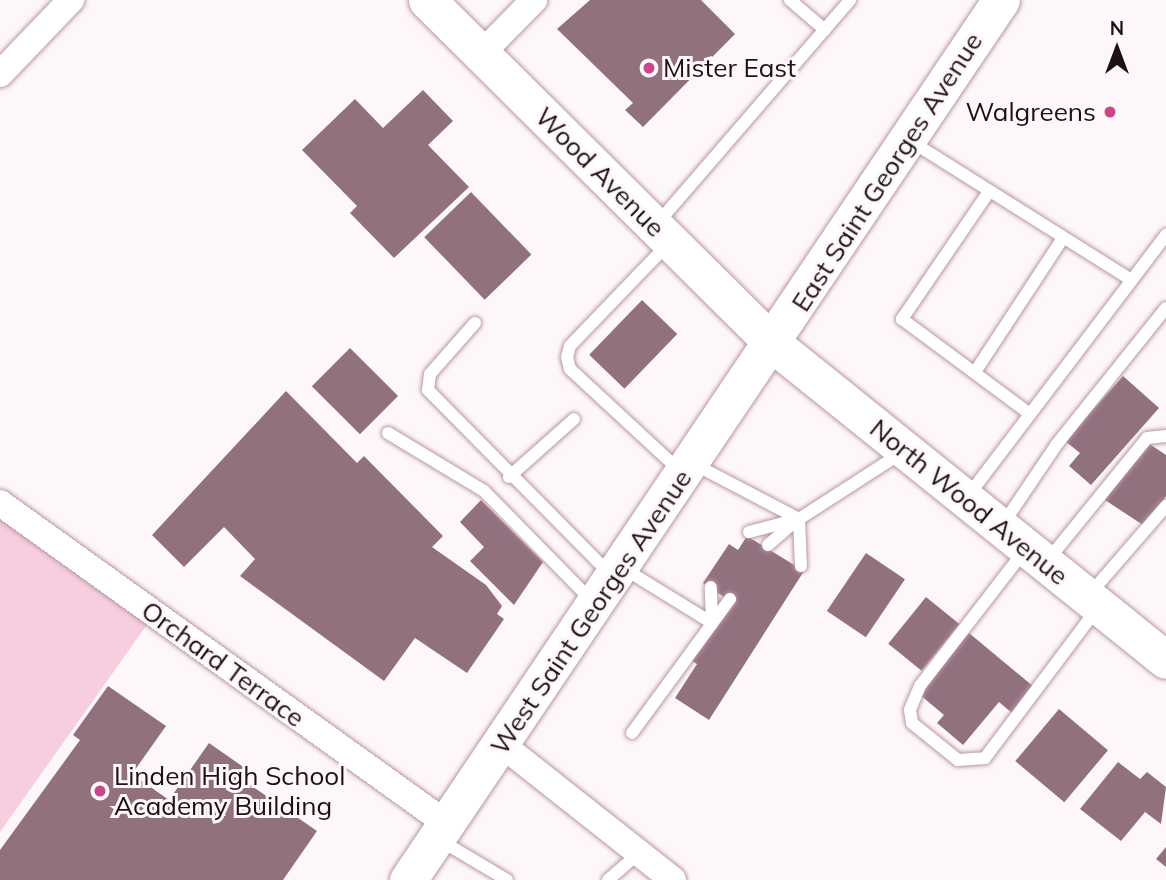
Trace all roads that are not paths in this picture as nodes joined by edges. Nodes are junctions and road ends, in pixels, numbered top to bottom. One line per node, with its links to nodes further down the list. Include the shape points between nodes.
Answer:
1 (71, 0): 9 (street)
2 (427, 0): 8 (main road, Wood Avenue)
3 (534, 0): 8 (street)
4 (790, 0): 7 (lane)
5 (850, 0): 7 (lane)
6 (1001, 0): 10 (main road, East Saint Georges Avenue)
7 (825, 30): 12 (lane)
8 (481, 54): 12 (main road, Wood Avenue)
9 (0, 74)
10 (908, 139): 11 (lane); 18 (main road, East Saint Georges Avenue)
11 (988, 192): 14 (lane); 19 (lane, via 902,319)
12 (663, 234): 18 (main road, Wood Avenue); 25 (lane, via 570,346 567,357 570,369)
13 (1166, 235): 15 (lane)
14 (1063, 238): 15 (lane); 19 (lane)
15 (1128, 278): 20 (lane)
16 (1166, 308): 33 (lane, via 1057,444)
17 (475, 323): 26 (lane, via 430,374 428,390)
18 (773, 344): 24 (main road, North Wood Avenue); 25 (main road, West Saint Georges Avenue)
19 (975, 372): 20 (lane)
20 (1030, 414): 27 (lane)
21 (574, 419): 26 (lane)
22 (388, 433): 35 (lane, via 484,491)
23 (1166, 436): 33 (lane, via 1147,438)
24 (906, 450): 27 (main road, North Wood Avenue); 30 (lane)
25 (688, 469): 30 (lane); 35 (main road, West Saint Georges Avenue)
26 (509, 477): 35 (lane)
27 (965, 499): 33 (main road, North Wood Avenue)
28 (0, 503): 43 (street, Orchard Terrace)
29 (1166, 506): 38 (lane)
30 (799, 519): 31 (lane); 32 (lane); 34 (lane)
31 (750, 532)
32 (768, 545)
33 (1025, 546): 38 (main road, North Wood Avenue); 38 (lane, via 920,686 909,710 912,723 958,760 985,758)
34 (801, 566)
35 (611, 583): 39 (lane); 42 (main road, West Saint Georges Avenue)
36 (711, 587): 39 (lane)
37 (730, 599): 39 (lane)
38 (1093, 601): 40 (main road, North Wood Avenue)
39 (715, 623): 41 (lane)
40 (1166, 660)
41 (632, 733)
42 (501, 744): 43 (main road, West Saint Georges Avenue); 44 (street)
43 (442, 831): 45 (main road, West Saint Georges Avenue); 46 (lane)
44 (639, 853): 47 (lane); 48 (street)
45 (408, 880)
46 (507, 880)
47 (608, 880)
48 (673, 880)

